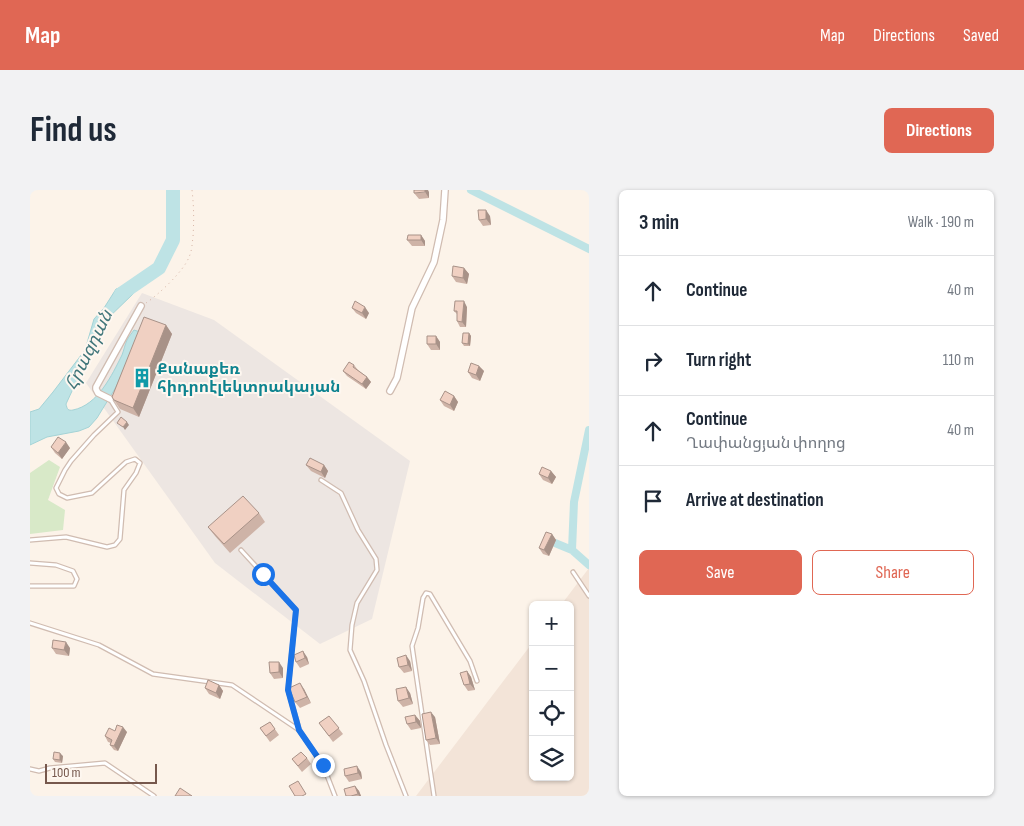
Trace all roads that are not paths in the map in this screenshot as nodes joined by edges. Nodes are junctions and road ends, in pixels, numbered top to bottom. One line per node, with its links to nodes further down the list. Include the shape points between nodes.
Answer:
1 (445, 190): 3 (street, via 443,220 434,262 412,308 397,378)
2 (141, 306): 4 (street, via 96,387 98,393)
3 (390, 391)
4 (110, 399): 6 (lane, via 118,412 71,461 56,488 67,498 92,493 126,462 135,459 140,463 124,490 120,539 107,547 66,537)
5 (321, 480): 18 (lane, via 341,493 376,559 377,570 357,602 350,650)
6 (30, 540)
7 (241, 550): 14 (lane, via 296,610 288,690)
8 (30, 563): 10 (lane, via 56,565 73,571 77,579 74,586)
9 (573, 572): 11 (lane)
10 (30, 586)
11 (589, 596)
12 (30, 623): 14 (lane, via 99,645 153,674 232,685)
13 (477, 681): 19 (lane, via 470,661 430,594 426,593 412,646)
14 (299, 730): 17 (lane, via 323,765)
15 (30, 769): 16 (lane, via 39,771 104,763)
16 (154, 796)
17 (335, 796)
18 (406, 796)
19 (434, 796)

